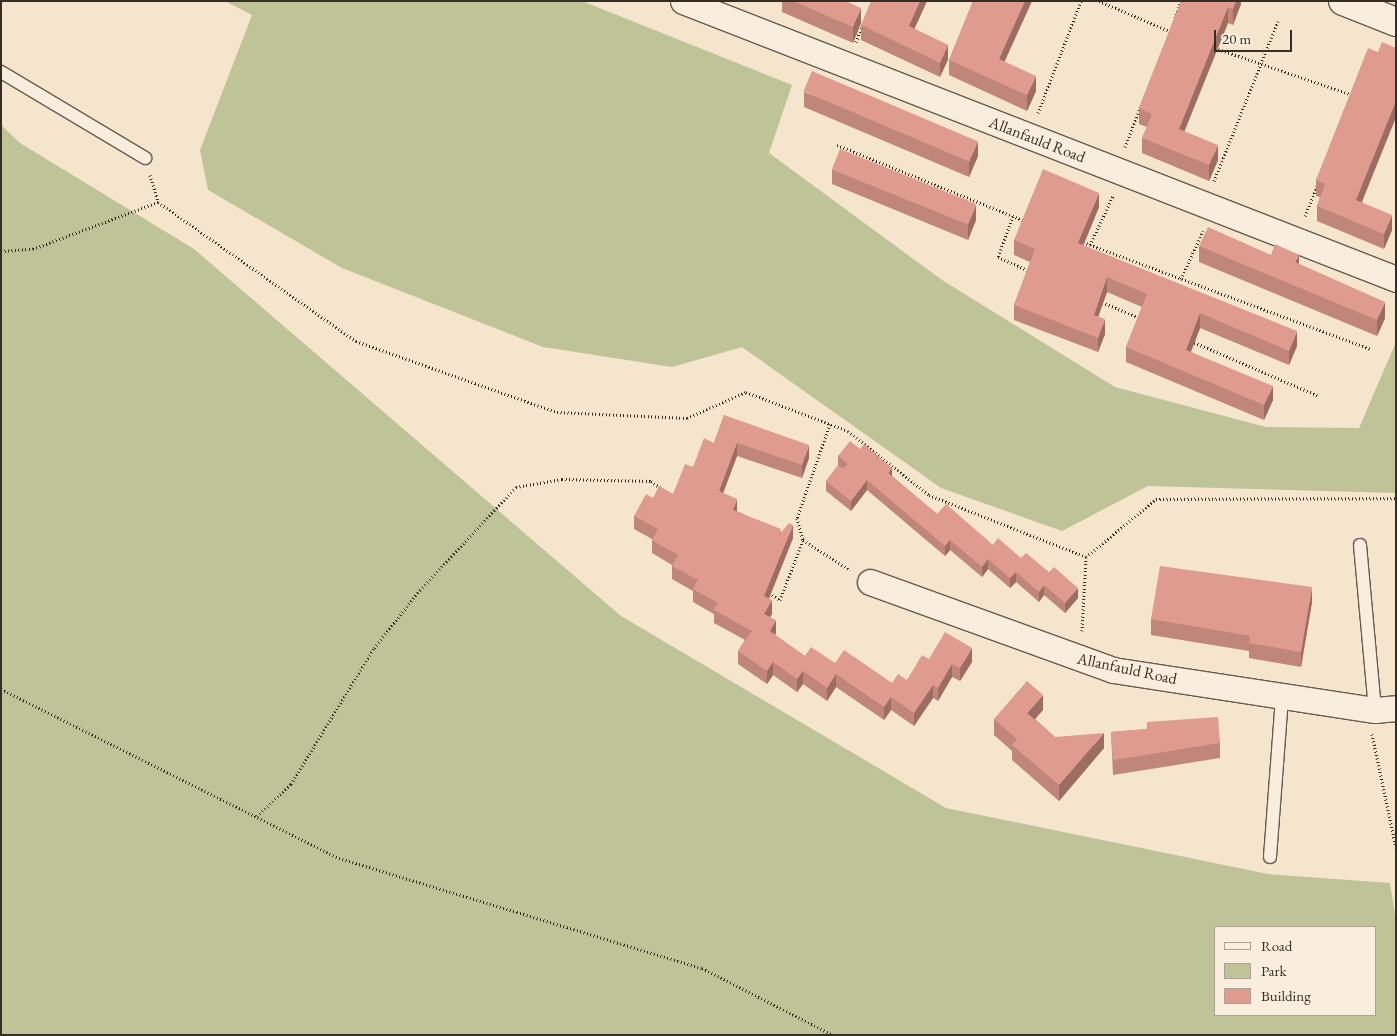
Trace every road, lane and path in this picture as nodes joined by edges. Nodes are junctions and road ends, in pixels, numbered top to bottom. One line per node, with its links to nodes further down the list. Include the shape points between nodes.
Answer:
1 (1081, 1): 21 (path)
2 (1099, 1): 9 (path)
3 (1182, 1): 9 (path)
4 (1344, 1): 8 (street)
5 (679, 2): 14 (street, Allanfauld Road)
6 (866, 18): 14 (path)
7 (1278, 21): 13 (path)
8 (1396, 22)
9 (1170, 31): 10 (path); 11 (path)
10 (1179, 35)
11 (1166, 41)
12 (1206, 45): 13 (path)
13 (1260, 65): 17 (path); 27 (path)
14 (846, 67): 21 (street, Allanfauld Road)
15 (1, 72): 23 (lane)
16 (1356, 87): 17 (path)
17 (1352, 95): 18 (path); 19 (path)
18 (1361, 98)
19 (1349, 104)
20 (1141, 106): 24 (path)
21 (1029, 137): 24 (street, Allanfauld Road)
22 (837, 145): 28 (path)
23 (145, 158): 26 (path)
24 (1120, 172): 27 (street, Allanfauld Road); 32 (path)
25 (1321, 176): 31 (path)
26 (158, 202): 33 (path, via 33,248); 42 (path, via 356,341 557,412 687,418 746,392)
27 (1209, 206): 31 (street, Allanfauld Road); 35 (path)
28 (1013, 216): 29 (path); 34 (path, via 998,257)
29 (1030, 222)
30 (1073, 239): 32 (path)
31 (1296, 240): 36 (street, Allanfauld Road)
32 (1090, 245): 35 (path)
33 (1, 250)
34 (1035, 273)
35 (1180, 279): 40 (path)
36 (1396, 279)
37 (1090, 297): 38 (path)
38 (1145, 321)
39 (1182, 336): 41 (path)
40 (1370, 349)
41 (1319, 396)
42 (830, 424): 45 (path, via 796,518); 47 (path, via 848,431 929,495)
43 (669, 495): 54 (path, via 651,481 562,479 516,487 420,590 374,648 291,784)
44 (1396, 498): 47 (path, via 1156,498)
45 (803, 540): 48 (path); 49 (path, via 780,600)
46 (1360, 545): 53 (lane)
47 (1086, 557): 50 (path)
48 (870, 582): 50 (street, Allanfauld Road)
49 (764, 590)
50 (1081, 662): 52 (street, Allanfauld Road)
51 (1, 689): 54 (path)
52 (1282, 696): 53 (street, Allanfauld Road); 56 (lane)
53 (1379, 709): 55 (path)
54 (257, 816): 57 (path, via 339,858 702,968)
55 (1396, 848)
56 (1270, 857)
57 (833, 1035)

